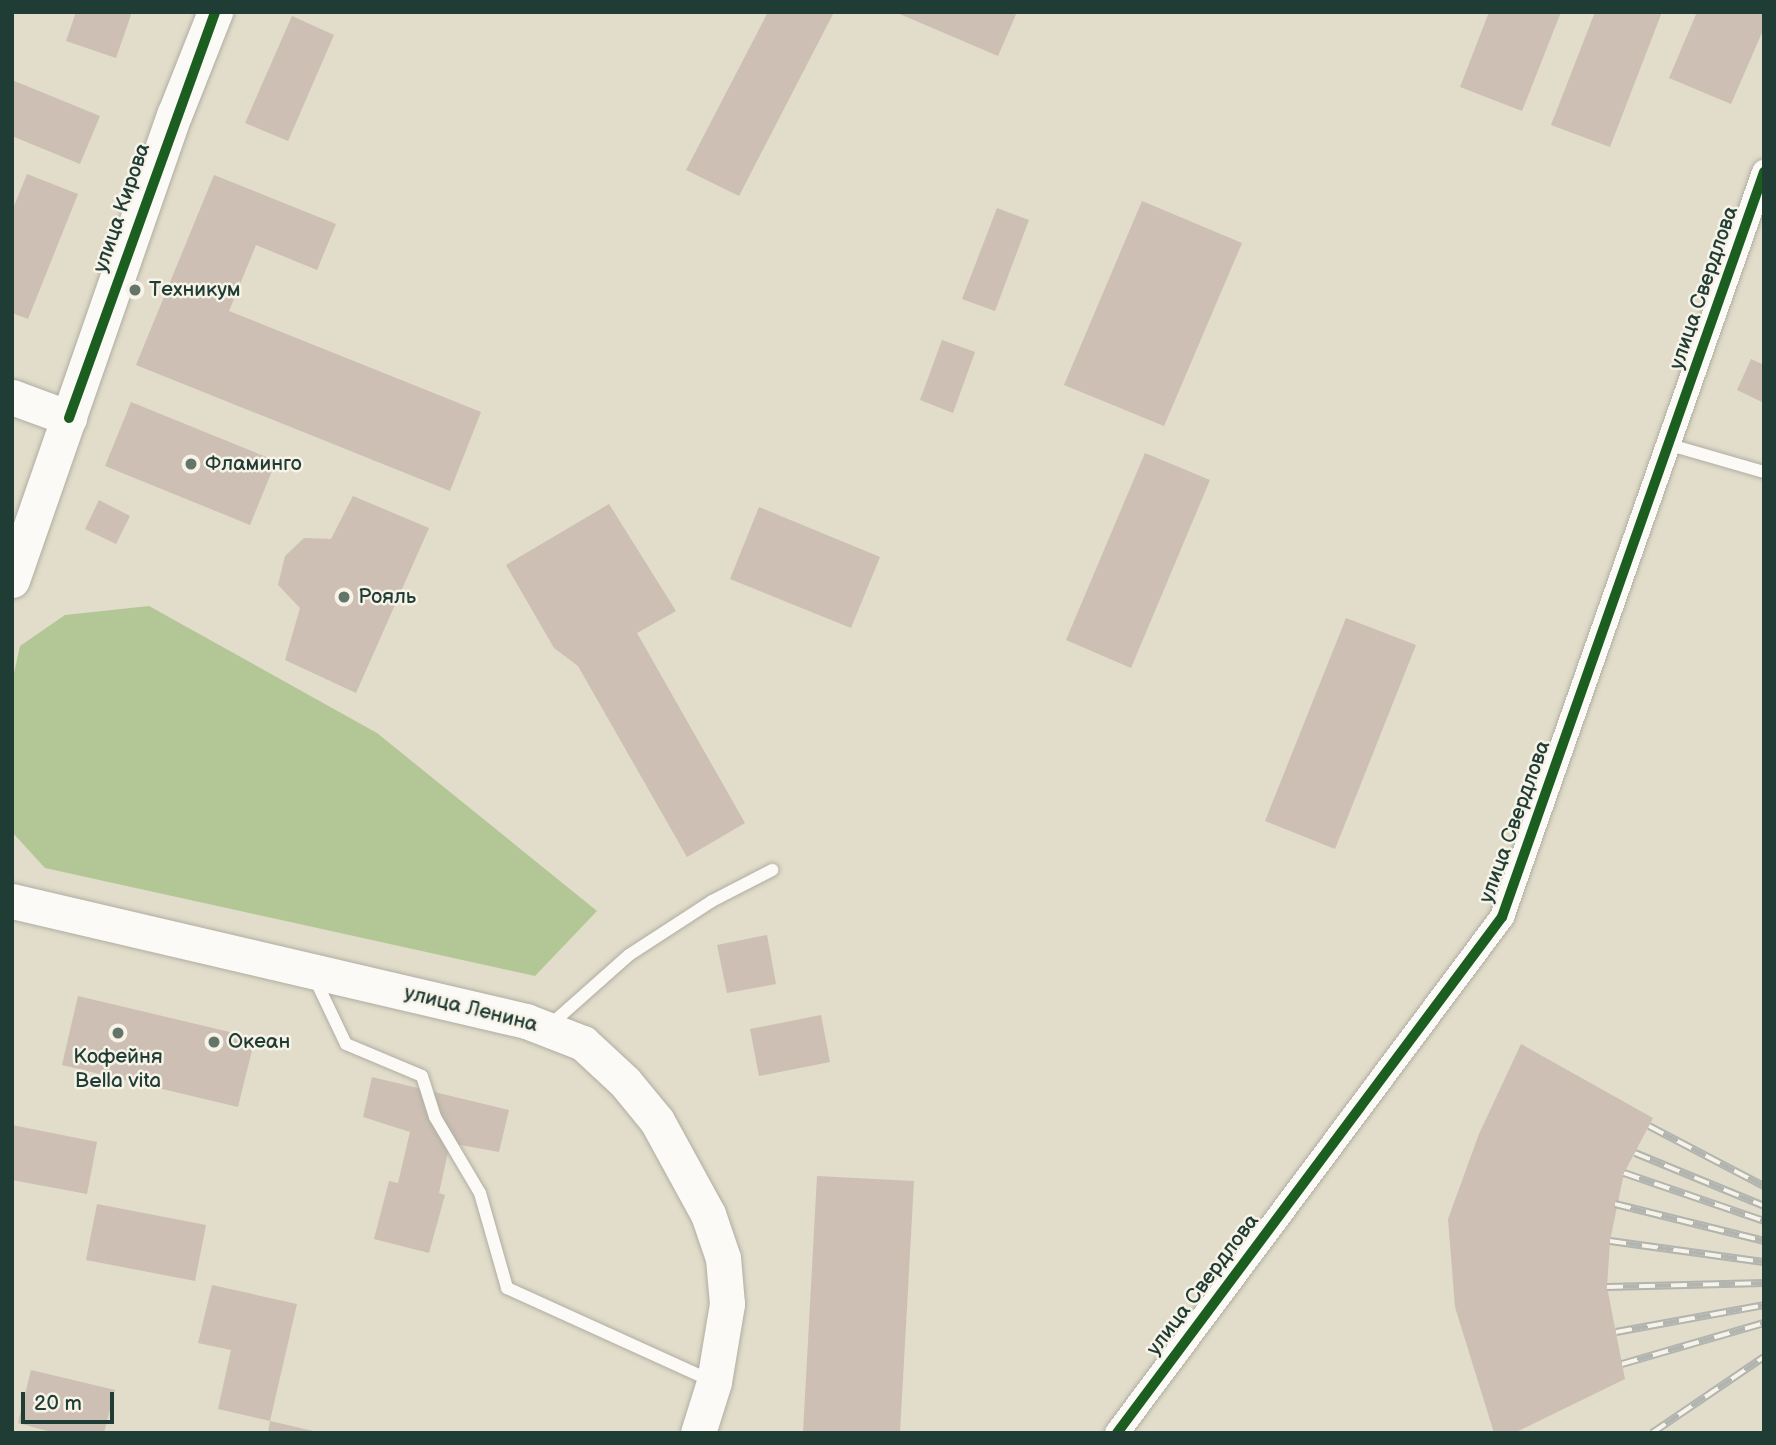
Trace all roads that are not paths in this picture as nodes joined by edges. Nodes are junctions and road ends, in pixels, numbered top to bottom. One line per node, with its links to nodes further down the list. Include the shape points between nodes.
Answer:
1 (215, 12): 4 (main road, улица Кирова)
2 (1764, 172): 5 (street, улица Свердлова)
3 (12, 397): 4 (main road)
4 (69, 418): 7 (main road, улица Кирова)
5 (1670, 445): 6 (lane); 16 (street, улица Свердлова, via 1502,917)
6 (1764, 472)
7 (12, 580)
8 (772, 870): 13 (lane, via 712,901 629,955)
9 (12, 880): 11 (main road)
10 (12, 901): 11 (main road, улица Ленина)
11 (54, 910): 12 (main road, улица Ленина)
12 (311, 970): 13 (main road, улица Ленина); 14 (lane, via 346,1044 422,1076 435,1117 480,1192 507,1288)
13 (547, 1029): 14 (main road, улица Ленина, via 583,1043 625,1082 657,1121 708,1214 723,1258 727,1304)
14 (714, 1382): 15 (main road, улица Ленина)
15 (698, 1433)
16 (1116, 1433)

